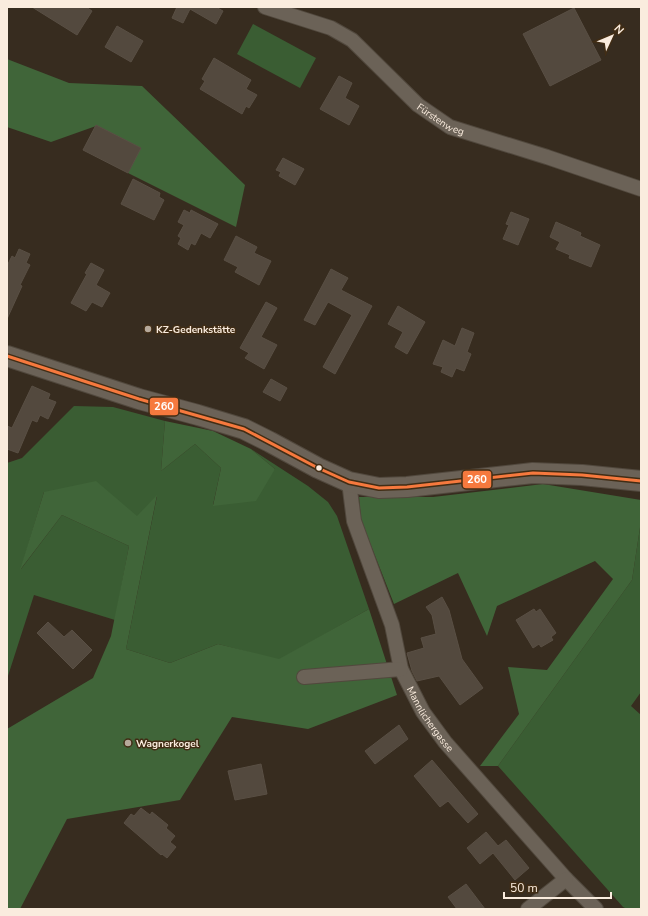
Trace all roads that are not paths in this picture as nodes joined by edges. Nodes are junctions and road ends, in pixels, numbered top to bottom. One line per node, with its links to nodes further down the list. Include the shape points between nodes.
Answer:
1 (265, 7): 2 (street, Fürstenweg, via 331,28 352,40 418,105 450,126)
2 (641, 189)
3 (7, 356): 5 (main road, via 244,430)
4 (641, 481): 5 (main road, via 533,473 407,487 380,488)
5 (349, 482): 6 (street, Mannlichergasse, via 354,521 392,625)
6 (401, 669): 7 (street); 8 (street, Mannlichergasse, via 423,712 445,742)
7 (304, 677)
8 (566, 879): 9 (street); 10 (street, Mannlichergasse)
9 (528, 909)
10 (596, 909)

